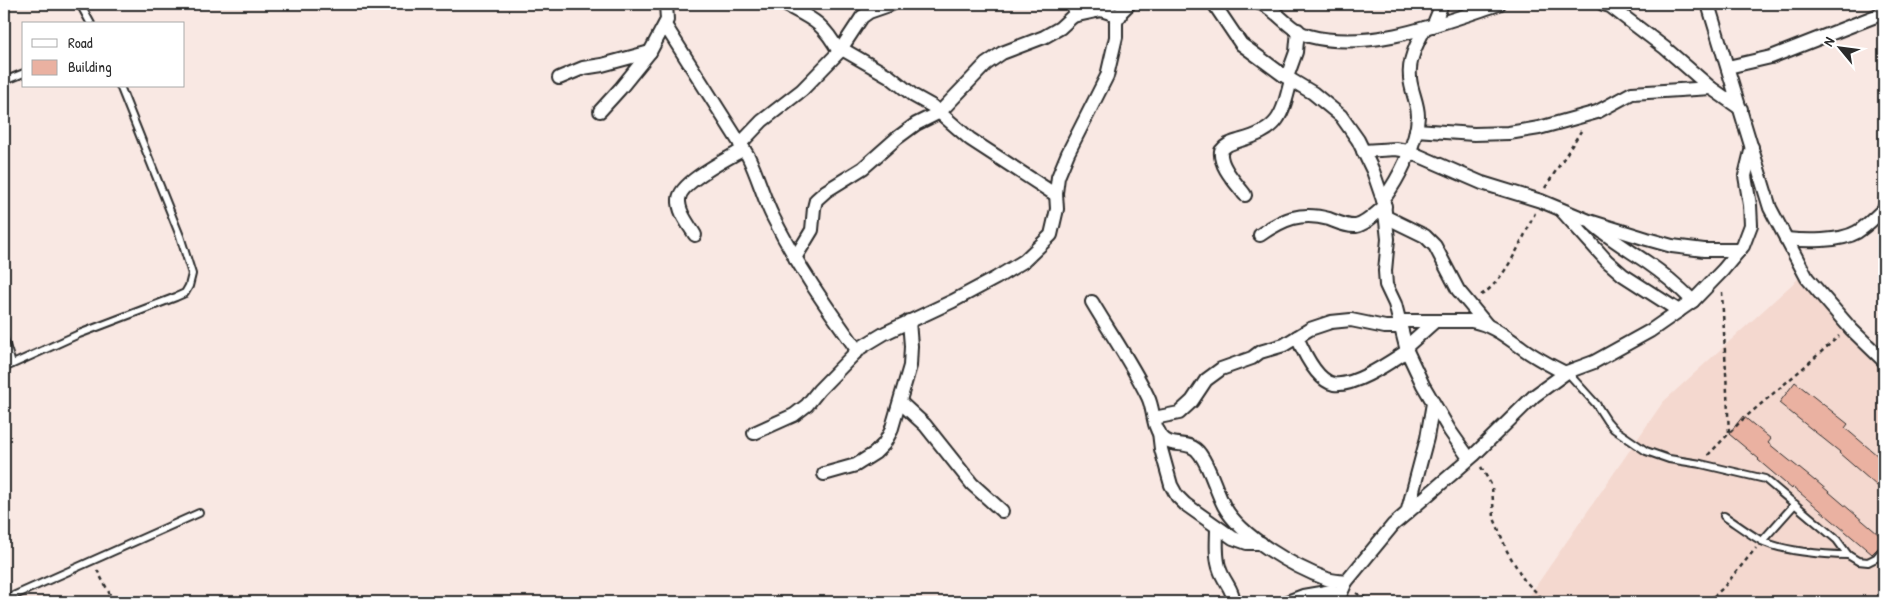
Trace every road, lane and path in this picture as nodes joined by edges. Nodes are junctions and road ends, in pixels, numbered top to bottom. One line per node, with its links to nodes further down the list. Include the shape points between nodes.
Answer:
1 (80, 4): 16 (lane)
2 (666, 4): 17 (street)
3 (784, 4): 20 (street, via 821,26)
4 (892, 4): 20 (street, via 862,17)
5 (1078, 4): 14 (street)
6 (1129, 4): 15 (street)
7 (1214, 4): 25 (street, via 1241,44)
8 (1262, 4): 19 (street)
9 (1442, 4): 18 (street)
10 (1499, 4): 18 (street)
11 (1603, 4): 28 (street, via 1665,48)
12 (1708, 4): 22 (street)
13 (1884, 11): 22 (street, via 1771,57)
14 (1073, 16): 15 (street, via 1101,10); 31 (street, via 1044,37 986,64)
15 (1120, 16): 38 (street, via 1116,22 1107,76 1068,153 1058,177)
16 (90, 22)
17 (665, 25): 21 (street); 34 (street)
18 (1429, 27): 19 (street, via 1352,40 1307,36); 33 (street, via 1411,58 1410,77 1418,114)
19 (1298, 30): 25 (street)
20 (840, 50): 31 (street, via 889,76); 34 (street, via 802,90 762,121)
21 (650, 52): 24 (street, via 583,68); 30 (street)
22 (1728, 67): 29 (street)
23 (22, 74): 26 (lane)
24 (559, 78)
25 (1289, 79): 37 (street, via 1313,93 1341,116); 39 (street, via 1284,107 1273,126 1254,137 1227,144 1221,151 1222,159)
26 (4, 81)
27 (121, 88): 65 (lane, via 180,236 192,274 189,286 186,293)
28 (1711, 88): 29 (street); 32 (street, via 1632,93)
29 (1741, 110): 35 (street)
30 (600, 111)
31 (940, 112): 38 (street, via 970,139); 49 (street, via 896,138 863,168 816,200 812,230)
32 (1590, 115): 33 (street, via 1509,133); 40 (path)
33 (1416, 130): 36 (street)
34 (742, 147): 46 (street, via 689,184 681,194 680,207); 49 (street, via 757,174 772,216)
35 (1752, 147): 47 (street, via 1770,208); 48 (street, via 1745,176 1751,225)
36 (1408, 151): 37 (street); 40 (street, via 1482,183); 41 (street)
37 (1364, 152): 41 (street)
38 (1056, 195): 55 (street, via 1057,209 1051,235 1024,261 953,301)
39 (1244, 195)
40 (1540, 200): 43 (street); 53 (path, via 1524,236 1495,283 1484,294)
41 (1384, 208): 45 (street, via 1357,226 1314,215 1300,216 1287,219); 53 (street, via 1435,246 1458,290); 57 (street, via 1388,239 1386,285)
42 (1884, 208): 47 (street, via 1848,236 1806,241)
43 (1560, 209): 44 (street); 54 (street, via 1607,261)
44 (1589, 221): 48 (street, via 1672,246); 51 (street)
45 (1260, 234)
46 (695, 235)
47 (1786, 239): 59 (street, via 1807,278)
48 (1740, 250): 50 (street)
49 (795, 258): 63 (street)
50 (1721, 273): 51 (street); 73 (path)
51 (1693, 301): 54 (street)
52 (1092, 302): 70 (street, via 1132,366 1150,400)
53 (1468, 302): 58 (street)
54 (1679, 311): 67 (street, via 1627,344)
55 (909, 321): 63 (street); 68 (street, via 910,366)
56 (1434, 322): 57 (street); 58 (street); 62 (street)
57 (1400, 324): 60 (street, via 1385,327 1351,320 1331,322); 62 (street)
58 (1487, 324): 67 (street, via 1545,363)
59 (1849, 326): 64 (street); 73 (path)
60 (1297, 337): 62 (street, via 1316,371 1332,384 1347,384 1393,360); 70 (street, via 1221,369 1206,380 1179,413)
61 (4, 339): 65 (lane)
62 (1406, 349): 69 (street)
63 (858, 351): 72 (street, via 808,405)
64 (1884, 361)
65 (12, 364): 66 (lane)
66 (4, 368)
67 (1566, 373): 74 (street, via 1534,396); 75 (lane, via 1627,439 1646,451 1669,459)
68 (900, 402): 76 (street, via 891,431 875,453 856,465); 78 (street, via 925,425 972,484)
69 (1433, 403): 74 (street); 80 (street)
70 (1154, 418): 71 (street)
71 (1159, 432): 82 (street, via 1161,449 1178,496); 84 (street, via 1167,441 1196,448 1234,521)
72 (754, 433)
73 (1729, 433): 75 (path)
74 (1472, 457): 80 (street); 95 (path, via 1492,486 1494,518 1507,551 1524,580)
75 (1701, 464): 77 (lane, via 1765,479)
76 (824, 474)
77 (1795, 504): 83 (lane); 86 (lane, via 1837,540)
78 (1002, 511)
79 (199, 513): 87 (lane)
80 (1407, 513): 88 (street, via 1393,525)
81 (1724, 516): 83 (lane)
82 (1217, 527): 84 (street, via 1233,538); 91 (street, via 1220,570 1232,590)
83 (1762, 541): 86 (lane, via 1812,552); 96 (path)
84 (1261, 543): 88 (street)
85 (1884, 549): 86 (lane, via 1868,562)
86 (1848, 555)
87 (92, 560): 89 (lane); 90 (path)
88 (1340, 589): 92 (street); 93 (street); 94 (path)
89 (4, 600)
90 (114, 602)
91 (1234, 602)
92 (1287, 602)
93 (1321, 602)
94 (1372, 602)
95 (1546, 602)
96 (1707, 602)

